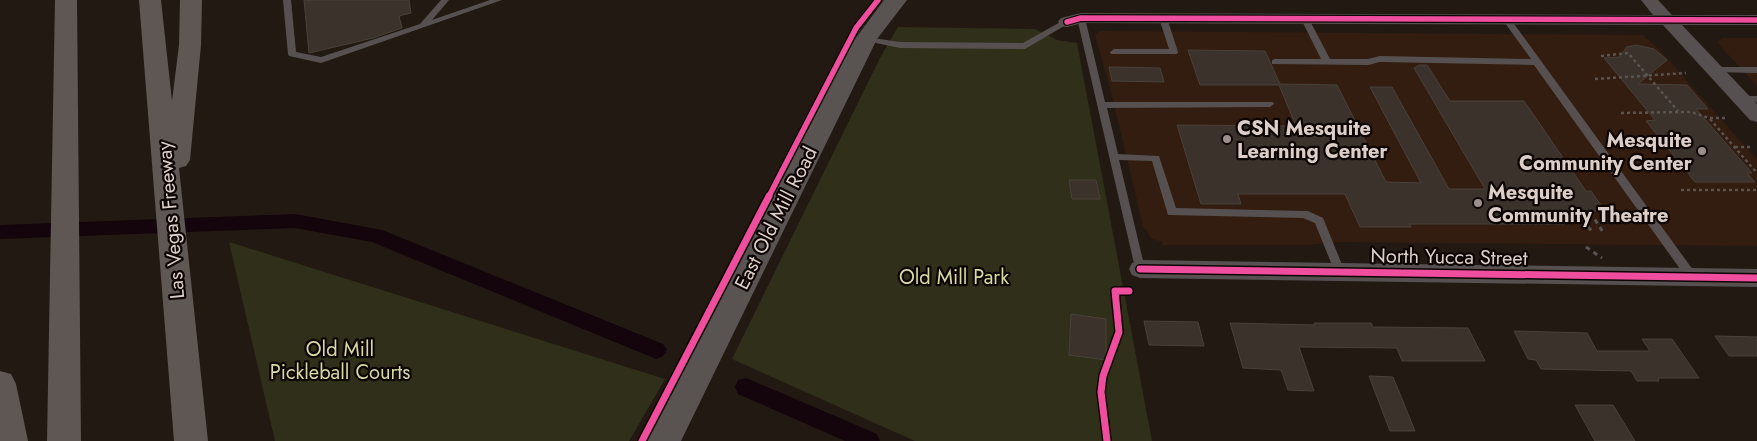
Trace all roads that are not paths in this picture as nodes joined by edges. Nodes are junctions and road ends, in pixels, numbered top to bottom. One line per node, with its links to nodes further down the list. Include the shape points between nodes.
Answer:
1 (66, 0): 36 (highway)
2 (150, 0): 29 (highway, Las Vegas Freeway)
3 (191, 0): 29 (highway, via 190,45)
4 (287, 0): 16 (lane, via 292,54 321,60)
5 (445, 0): 16 (lane)
6 (498, 0): 9 (lane)
7 (896, 0): 17 (street, East Old Mill Road)
8 (1650, 0): 14 (street)
9 (485, 2): 16 (lane)
10 (1163, 18): 11 (street); 13 (street); 18 (lane, via 1174,52)
11 (1305, 19): 12 (street); 20 (lane)
12 (1506, 19): 14 (street); 21 (lane)
13 (1074, 20): 17 (lane, via 1025,46 900,45); 26 (lane)
14 (1668, 20): 15 (street); 22 (street)
15 (1757, 20)
16 (424, 25)
17 (866, 39): 38 (street, East Old Mill Road)
18 (1114, 52)
19 (1275, 62): 20 (lane)
20 (1327, 62): 21 (lane)
21 (1536, 62): 32 (lane)
22 (1714, 70): 23 (lane); 24 (street)
23 (1757, 70)
24 (1749, 99): 27 (street)
25 (1270, 104): 26 (lane)
26 (1101, 105): 28 (lane)
27 (1757, 116)
28 (1114, 157): 30 (lane); 31 (lane, via 1156,158 1172,212 1304,214 1320,221)
29 (171, 221): 37 (highway, Las Vegas Freeway)
30 (1140, 269): 31 (street, North Yucca Street)
31 (1340, 272): 32 (street, North Yucca Street)
32 (1692, 277): 33 (street, North Yucca Street)
33 (1757, 278)
34 (0, 384): 35 (highway)
35 (11, 441)
36 (64, 441)
37 (191, 441)
38 (664, 441)

